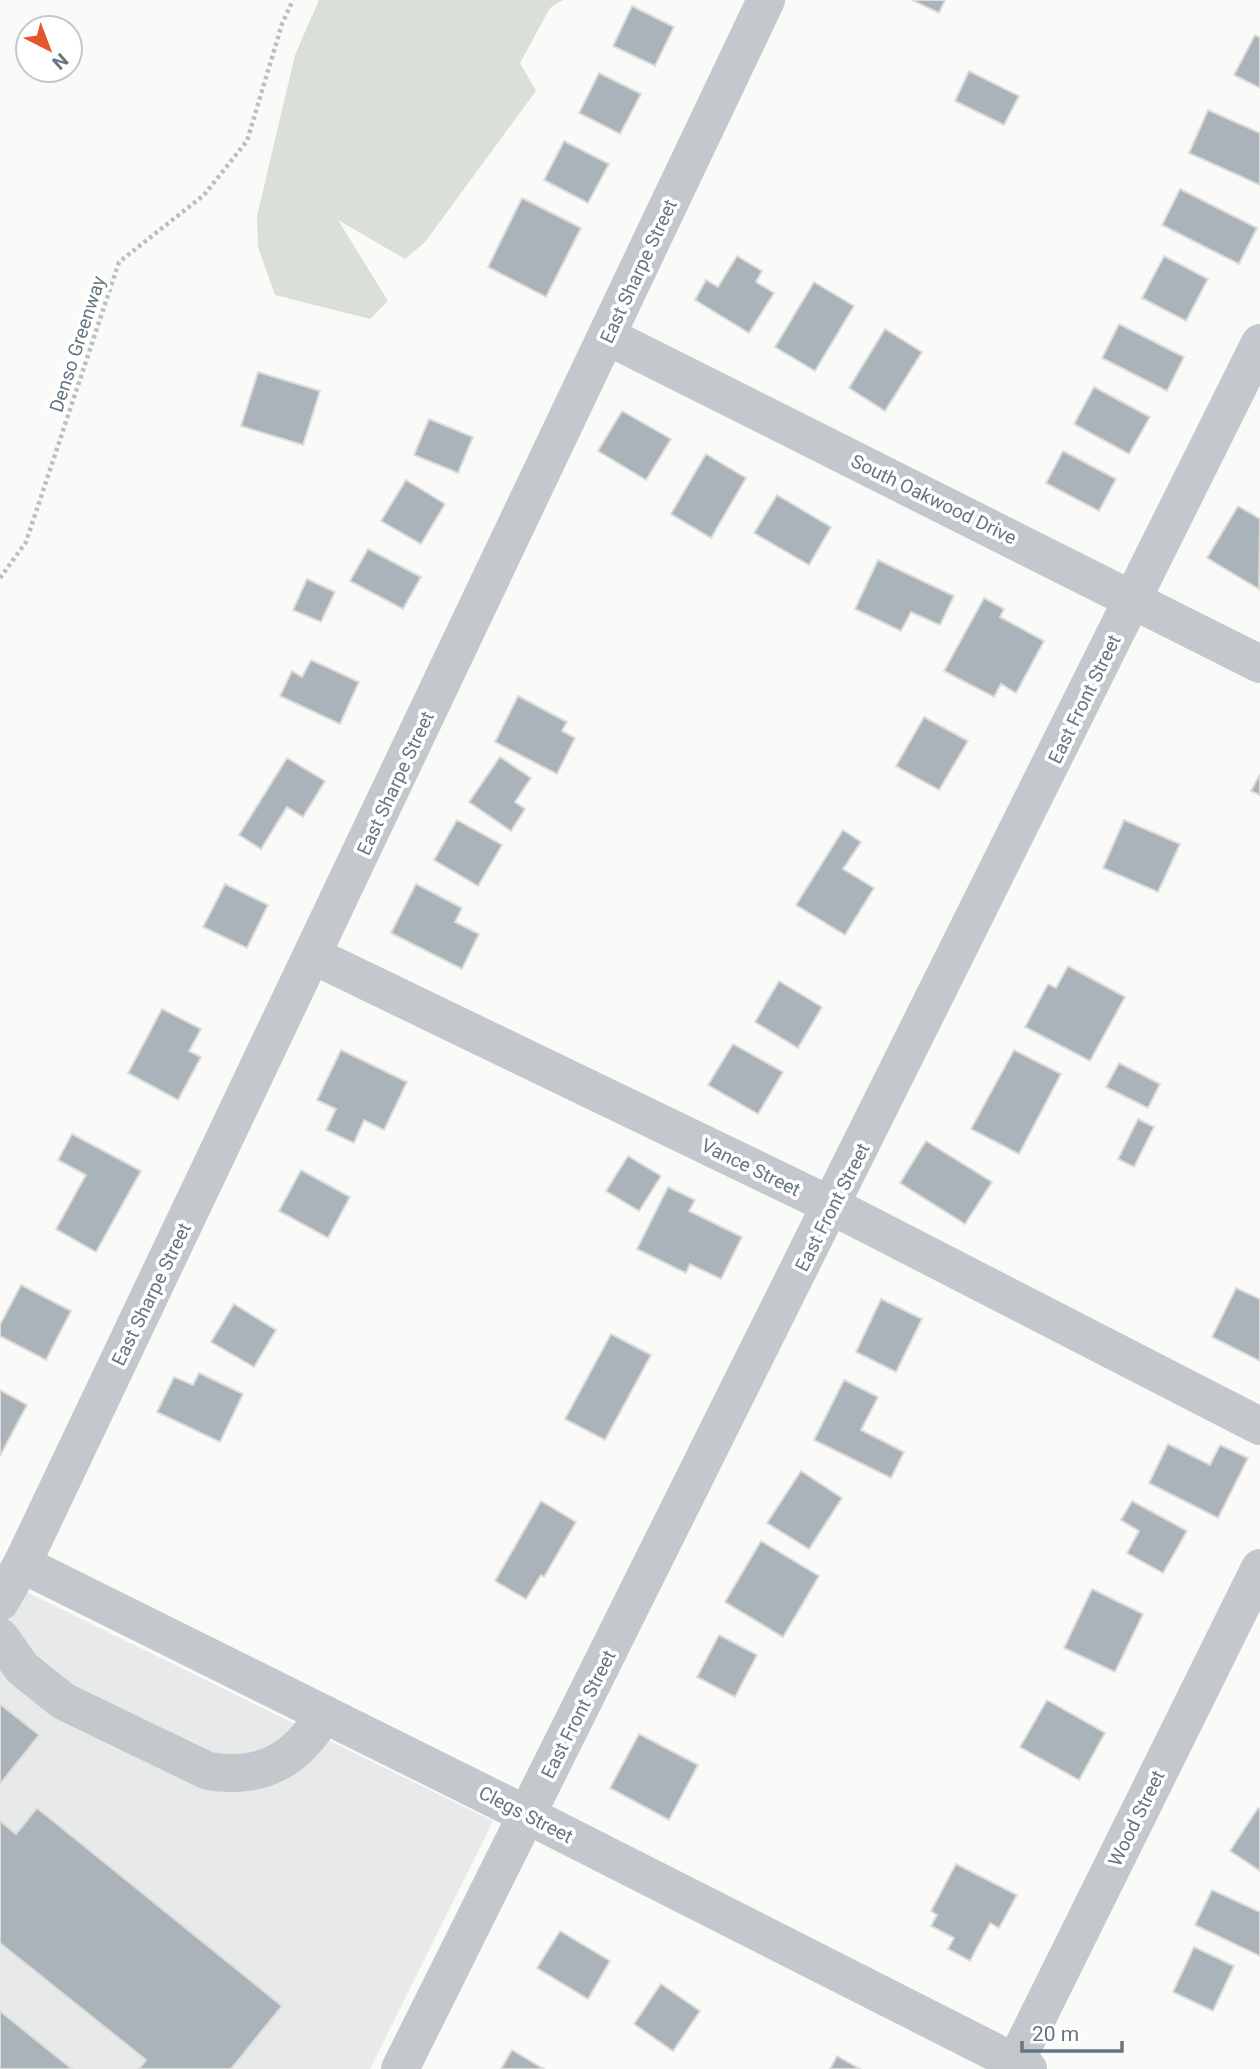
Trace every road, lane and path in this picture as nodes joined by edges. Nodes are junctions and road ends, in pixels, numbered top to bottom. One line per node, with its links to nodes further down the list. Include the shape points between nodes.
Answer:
1 (293, 0): 5 (path, Denso Greenway, via 247,141 204,195 119,262 26,542)
2 (766, 0): 3 (street, East Sharpe Street)
3 (607, 336): 6 (street, South Oakwood Drive); 8 (street, East Sharpe Street)
4 (1260, 343): 6 (street, East Front Street)
5 (0, 578)
6 (1134, 599): 7 (street, South Oakwood Drive); 9 (street, East Front Street)
7 (1260, 664)
8 (312, 956): 9 (street, Vance Street); 11 (street, East Sharpe Street)
9 (832, 1206): 10 (street, Vance Street); 16 (street, East Front Street)
10 (1260, 1426)
11 (22, 1564): 13 (street, East Sharpe Street); 15 (street, Clegs Street)
12 (1260, 1568): 17 (street, Wood Street)
13 (0, 1602)
14 (0, 1637): 15 (street, via 22,1668 63,1701 208,1771 239,1774 270,1767 310,1738)
15 (324, 1714): 16 (street, Clegs Street)
16 (527, 1815): 17 (street, Clegs Street); 18 (street, East Front Street)
17 (1018, 2067)
18 (400, 2069)

